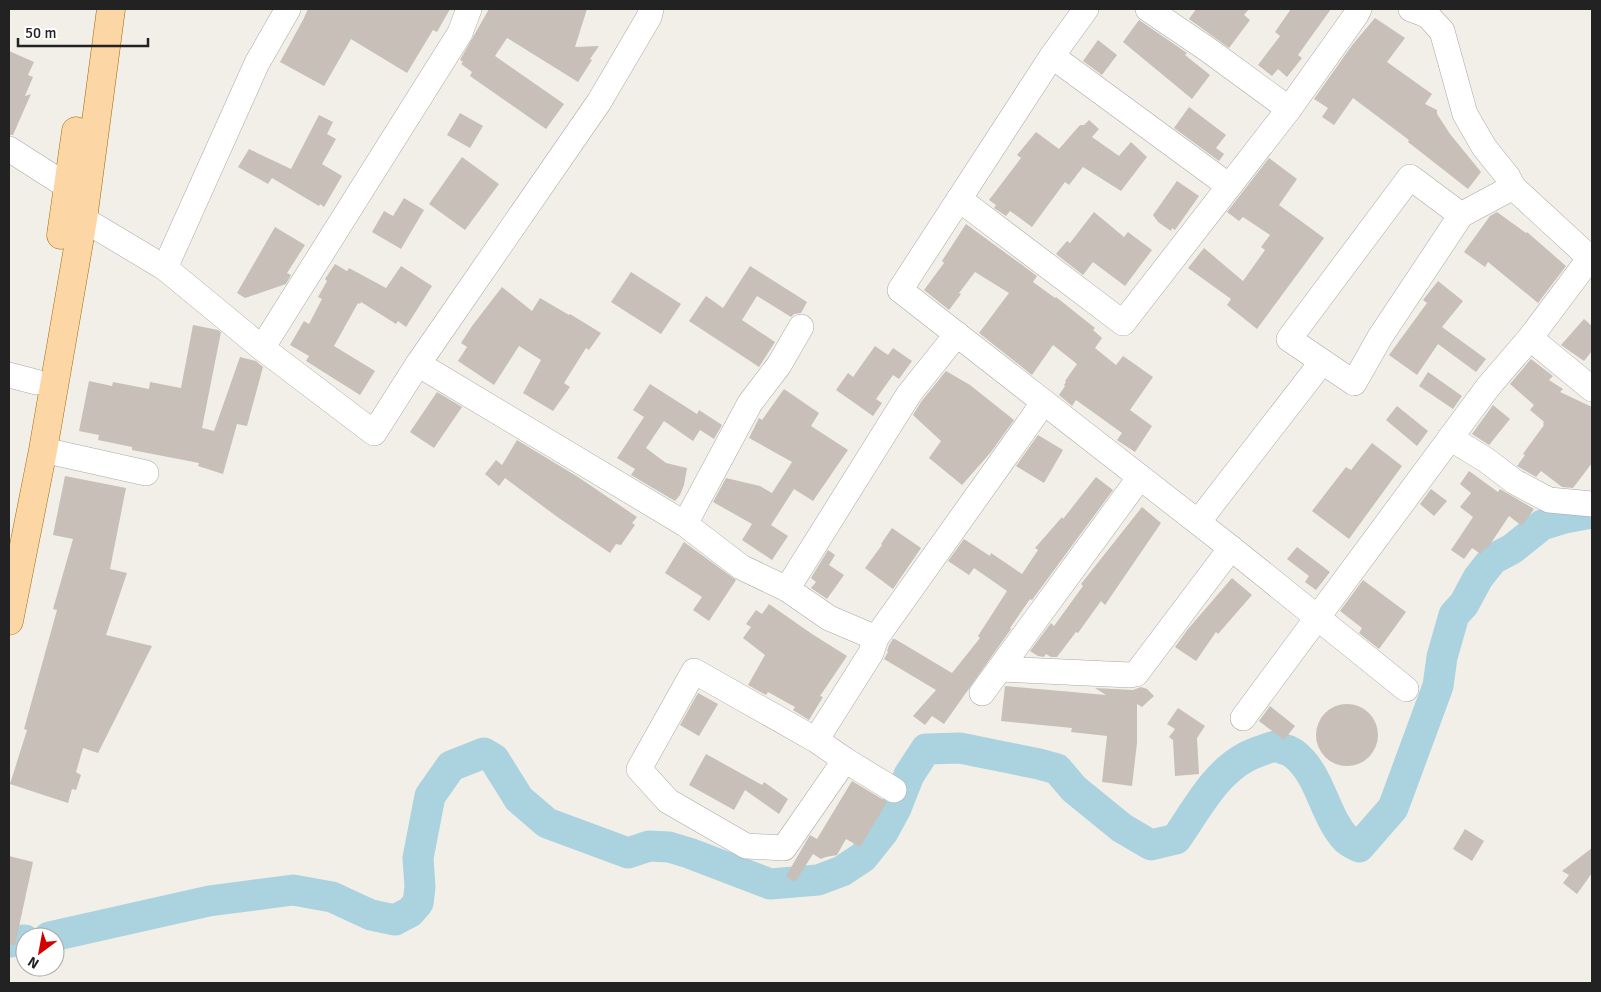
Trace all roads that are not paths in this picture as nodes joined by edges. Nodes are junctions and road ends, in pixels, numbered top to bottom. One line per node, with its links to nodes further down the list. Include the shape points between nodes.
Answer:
1 (94, 9): 13 (main road)
2 (111, 9): 18 (main road)
3 (288, 9): 19 (street, via 257,63)
4 (470, 9): 23 (street, via 460,33)
5 (651, 9): 25 (street, via 599,102)
6 (1086, 9): 10 (street)
7 (1148, 9): 11 (street)
8 (1411, 9): 15 (street, via 1428,16 1442,31 1465,114)
9 (1354, 11): 11 (street)
10 (1052, 56): 14 (street); 16 (street)
11 (1289, 109): 14 (street)
12 (9, 149): 13 (street)
13 (67, 186): 18 (main road)
14 (1229, 186): 16 (street, via 1124,323)
15 (1513, 187): 17 (street); 22 (street, via 1590,258)
16 (959, 199): 21 (street, via 900,290)
17 (1461, 215): 24 (street, via 1380,337 1354,383); 24 (street, via 1410,176 1289,339)
18 (73, 218): 19 (street); 27 (main road); 31 (main road)
19 (165, 268): 23 (street)
20 (800, 327): 36 (street, via 779,365 750,403)
21 (957, 334): 29 (street); 39 (street, via 909,394)
22 (1530, 338): 28 (street); 30 (street)
23 (262, 348): 25 (street, via 374,433)
24 (1322, 362): 35 (street)
25 (418, 364): 36 (street)
26 (9, 375): 27 (street)
27 (36, 382): 37 (main road)
28 (1592, 389)
29 (1044, 402): 33 (street); 42 (street)
30 (1450, 438): 34 (street, via 1515,482 1549,500); 40 (street)
31 (43, 450): 32 (street); 41 (main road)
32 (146, 473)
33 (1140, 477): 35 (street); 43 (street)
34 (1592, 504)
35 (1198, 522): 38 (street)
36 (685, 524): 39 (street, via 741,567)
37 (9, 532)
38 (1231, 548): 40 (street); 43 (street, via 1136,674)
39 (787, 589): 42 (street, via 829,618)
40 (1317, 618): 44 (street); 46 (street)
41 (9, 621)
42 (876, 638): 47 (street, via 872,653)
43 (1000, 669): 45 (street)
44 (1406, 689)
45 (982, 693)
46 (1243, 718)
47 (816, 740): 48 (street); 48 (street, via 694,671 639,769 668,801 746,846 784,848)
48 (845, 760): 49 (street)
49 (894, 790)

